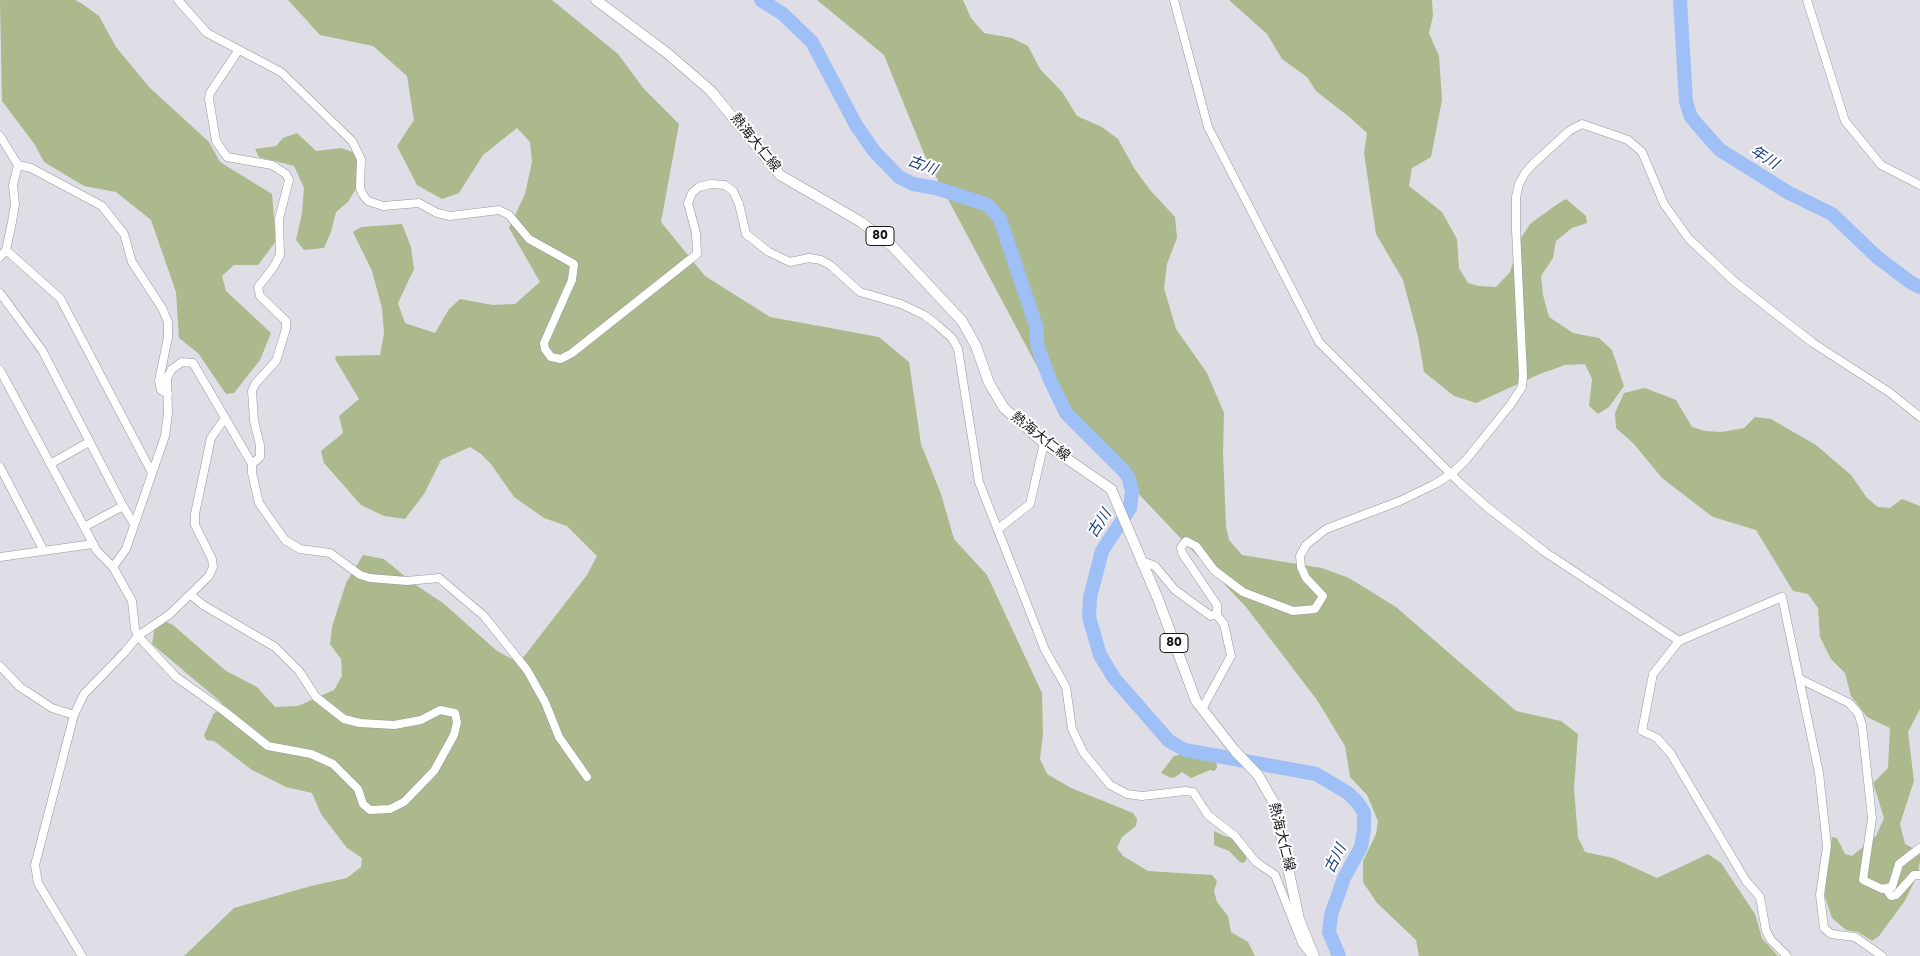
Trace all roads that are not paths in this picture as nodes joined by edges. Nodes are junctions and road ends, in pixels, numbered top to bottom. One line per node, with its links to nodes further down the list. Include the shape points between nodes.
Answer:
1 (178, 0): 5 (street, via 207,33)
2 (596, 0): 17 (main road, 熱海大仁線 / 80, via 667,52 711,91 780,175 861,222 892,246 968,330 990,384 1004,408)
3 (1174, 0): 22 (street, via 1208,127 1319,342)
4 (1807, 0): 8 (street, via 1845,121 1881,165)
5 (238, 51): 19 (street, via 210,92 216,141 227,157 272,165 286,174 289,180 279,219 280,255 258,287 260,296 286,321 286,329 276,361 255,384 252,392 260,445 260,457); 26 (street, via 281,72 352,140 361,158 360,188 368,200 383,206 419,203 450,216 499,210 509,215 528,239 574,264 572,280 544,343 547,354 555,359 572,353 697,254 689,198 705,185 718,184 730,188 739,204 743,229 756,244 787,261 810,258 826,262 860,292 888,298 924,315 952,338 960,356 980,482)
6 (0, 136): 7 (street)
7 (18, 165): 9 (street); 13 (street, via 31,168 102,206 124,234 132,262 168,322 159,381 161,390)
8 (1920, 185)
9 (6, 250): 10 (street); 21 (street, via 60,298)
10 (0, 257)
11 (0, 293): 16 (street, via 42,350)
12 (0, 370): 18 (street)
13 (168, 394): 15 (street, via 167,378 172,369 182,362 193,363); 21 (street, via 165,436)
14 (1920, 417): 22 (street, via 1889,392 1813,343 1735,282 1689,239 1664,204 1648,161 1639,148 1616,134 1582,124 1569,131 1533,164 1520,184 1516,197 1516,230 1522,386 1485,439)
15 (225, 418): 19 (street); 32 (street, via 212,438 195,514 195,525 213,567)
16 (89, 442): 18 (street); 23 (street)
17 (1044, 443): 26 (street, via 1030,504); 30 (main road, 熱海大仁線 / 80, via 1106,485 1122,509)
18 (50, 464): 25 (street)
19 (252, 464): 40 (street, via 259,503 285,540 300,549 330,554 360,576 407,581 439,578 484,616 528,670 558,737)
20 (0, 467): 28 (street)
21 (152, 473): 24 (street)
22 (1452, 474): 33 (street, via 1400,501 1326,529 1306,545 1300,556 1301,567 1306,578 1323,596 1315,610 1293,610 1243,592 1214,570 1193,543 1186,541 1182,544 1182,553 1216,605); 35 (street, via 1487,508 1545,552)
23 (123, 506): 24 (street); 25 (street)
24 (134, 524): 31 (street, via 126,549)
25 (84, 527): 27 (street)
26 (998, 529): 45 (street, via 1045,650 1066,687 1072,729 1088,760 1110,785 1127,794 1193,792 1208,815 1235,836 1256,862 1275,875 1302,943)
27 (93, 544): 28 (street); 31 (street)
28 (44, 551): 29 (street)
29 (0, 557)
30 (1142, 561): 33 (street, via 1155,566 1175,590 1198,608 1211,616); 38 (main road, 熱海大仁線 / 80, via 1190,687)
31 (113, 567): 34 (street, via 132,601)
32 (191, 595): 34 (street); 34 (street, via 275,647 299,671 316,697 344,718 360,723 394,725 421,720 440,710 455,713 454,735 434,770 404,802 390,809 370,810 363,804 358,789 333,764 312,754 268,746 176,677)
33 (1216, 614): 38 (street, via 1224,624 1231,656)
34 (138, 636): 39 (street, via 84,694)
35 (1679, 641): 37 (street, via 1782,597); 46 (street, via 1654,674 1642,730 1658,738 1671,754 1746,881 1760,898 1766,931 1771,940)
36 (0, 666): 39 (street, via 20,688 52,708)
37 (1800, 680): 43 (street, via 1849,703 1858,713 1872,818 1862,876 1866,882); 47 (street, via 1820,773 1827,846 1820,895 1824,928 1831,934 1855,938)
38 (1202, 709): 45 (main road, 熱海大仁線 / 80, via 1252,769 1274,803 1299,919)
39 (74, 715): 44 (street, via 35,865 38,883)
40 (587, 777)
41 (1920, 848): 43 (street, via 1899,864 1895,883)
42 (1920, 876): 43 (street, via 1914,875 1896,895 1891,896)
43 (1886, 890)
44 (82, 956)
45 (1313, 956)
46 (1787, 956)
47 (1882, 956)

